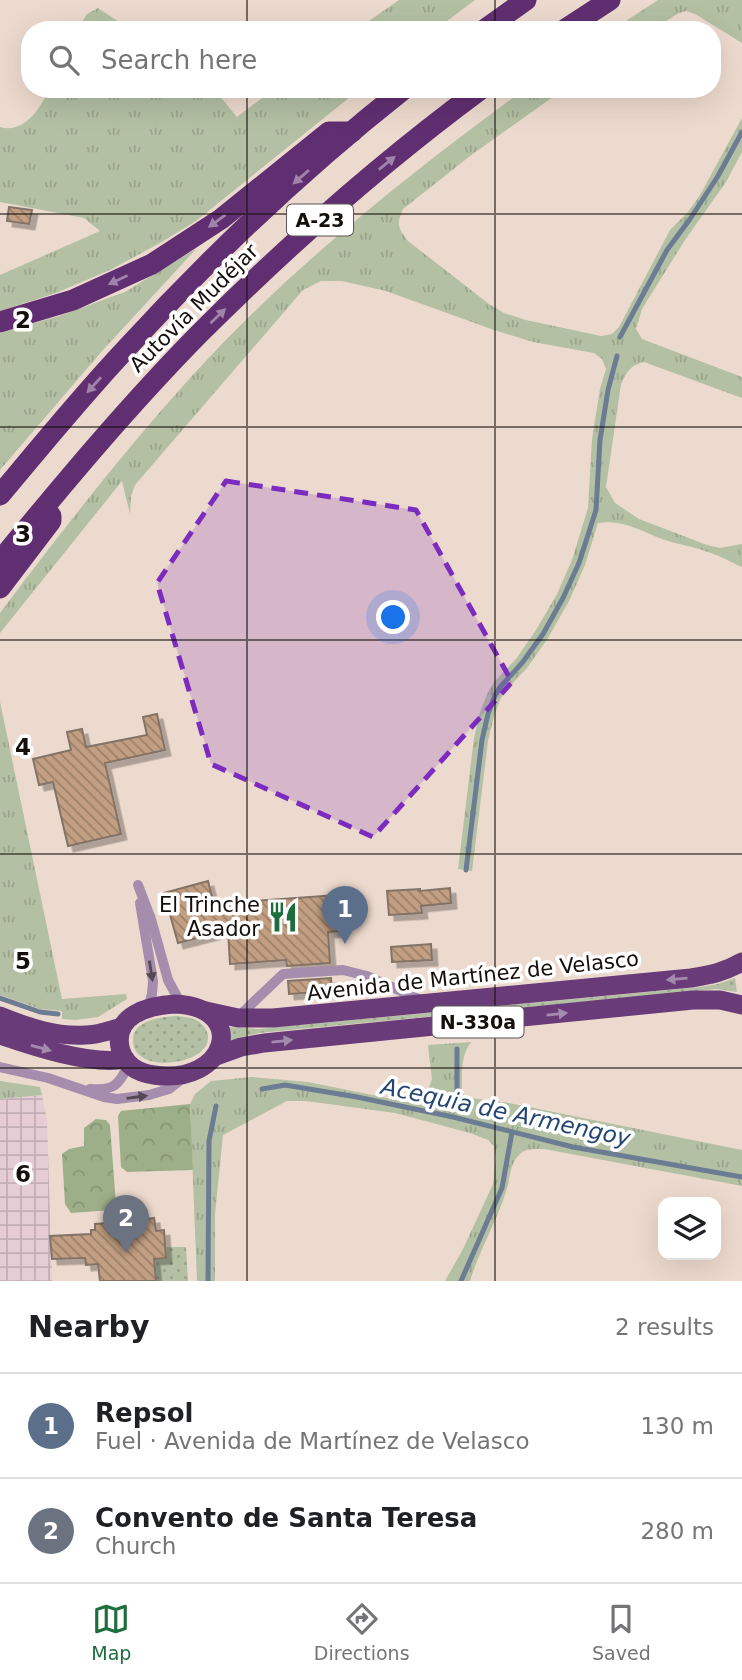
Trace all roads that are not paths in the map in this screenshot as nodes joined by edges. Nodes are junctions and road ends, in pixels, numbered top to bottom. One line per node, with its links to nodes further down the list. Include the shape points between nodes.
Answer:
1 (526, 0): 3 (highway)
2 (610, 0): 4 (highway)
3 (497, 21)
4 (578, 21)
5 (393, 98): 7 (highway, Autovía Mudéjar / A-23)
6 (469, 98): 10 (highway, Autovía Mudéjar / A-23, one-way to 6, via 152,384 256,279 377,171)
7 (352, 132): 8 (highway, one-way to 8, via 329,132 221,219 152,264 73,300); 9 (highway, Autovía Mudéjar / A-23, one-way to 9, via 173,298)
8 (0, 322)
9 (0, 495)
10 (53, 496): 11 (highway, Autovía Mudéjar / A-23); 12 (highway, via 51,520)
11 (0, 561)
12 (0, 588)
13 (742, 962): 14 (highway, Avenida de Martínez de Velasco / N-330a, one-way to 14, via 714,975)
14 (428, 1003): 20 (highway, Avenida de Martínez de Velasco / N-330a, via 273,1018); 20 (lane, via 367,975 343,970 283,974)
15 (181, 1004): 17 (highway, N-330a); 17 (lane, one-way to 17, via 168,980 138,885 153,981); 18 (highway, N-330a)
16 (742, 1005): 23 (highway, N-330a, one-way to 16, via 264,1043 693,1000)
17 (148, 1008): 21 (highway, N-330a, via 135,1013)
18 (206, 1011): 20 (highway, Avenida de Martínez de Velasco / N-330a); 23 (highway, via 220,1032)
19 (0, 1016): 21 (highway, via 69,1035)
20 (238, 1017)
21 (122, 1027): 24 (highway, via 119,1045)
22 (0, 1035): 24 (highway, one-way to 24, via 65,1054)
23 (216, 1056): 26 (highway, N-330a)
24 (127, 1062): 26 (highway, via 157,1075); 27 (lane, via 115,1086)
25 (0, 1066): 27 (lane)
26 (190, 1073): 27 (lane, one-way to 26, via 104,1097 133,1098 169,1089)
27 (80, 1088)

